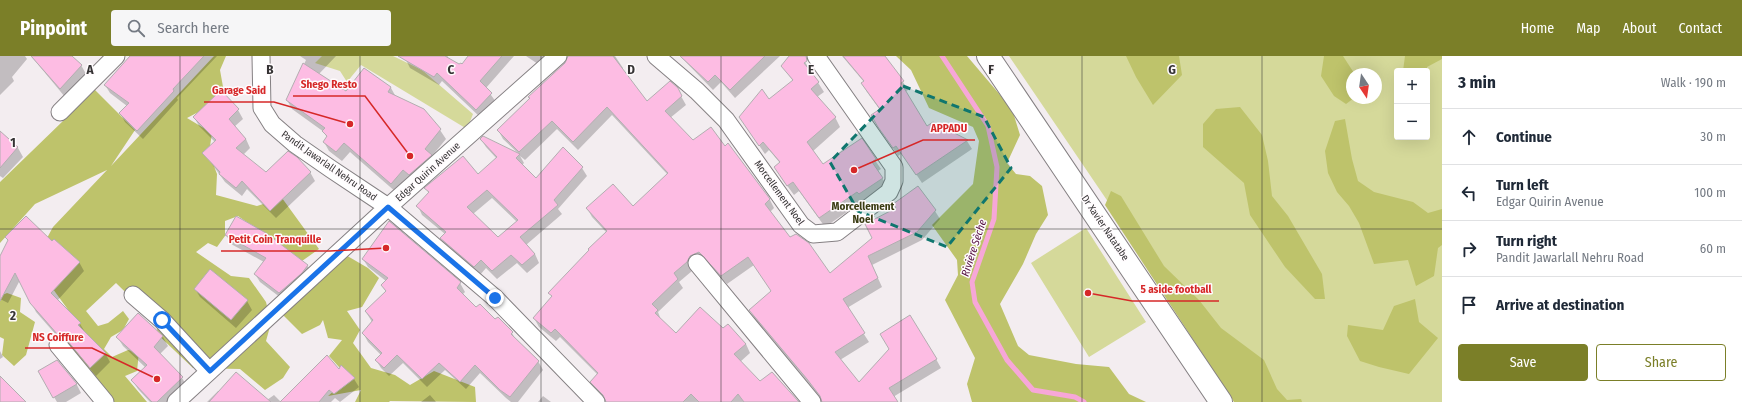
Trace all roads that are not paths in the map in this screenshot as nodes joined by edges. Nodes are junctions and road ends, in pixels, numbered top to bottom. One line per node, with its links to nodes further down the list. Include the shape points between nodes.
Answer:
1 (116, 56): 7 (street)
2 (261, 56): 8 (street, Pandit Jawarlall Nehru Road, via 262,108 272,124 325,165)
3 (558, 56): 8 (street, Edgar Quirin Avenue)
4 (656, 56): 5 (street, Morcellement Noel, via 726,120 802,225 813,234 837,232 889,192 894,181 894,167)
5 (816, 56)
6 (988, 56): 17 (main road, Dr Xavier Natatabe)
7 (60, 112)
8 (388, 207): 12 (street, Edgar Quirin Avenue); 15 (street, Pandit Jawarlall Nehru Road, via 495,298)
9 (697, 263): 16 (street)
10 (133, 296): 12 (street, via 162,320)
11 (58, 345): 13 (street)
12 (210, 371): 14 (street, Edgar Quirin Avenue)
13 (105, 402)
14 (176, 402)
15 (596, 402)
16 (812, 402)
17 (1221, 402)

